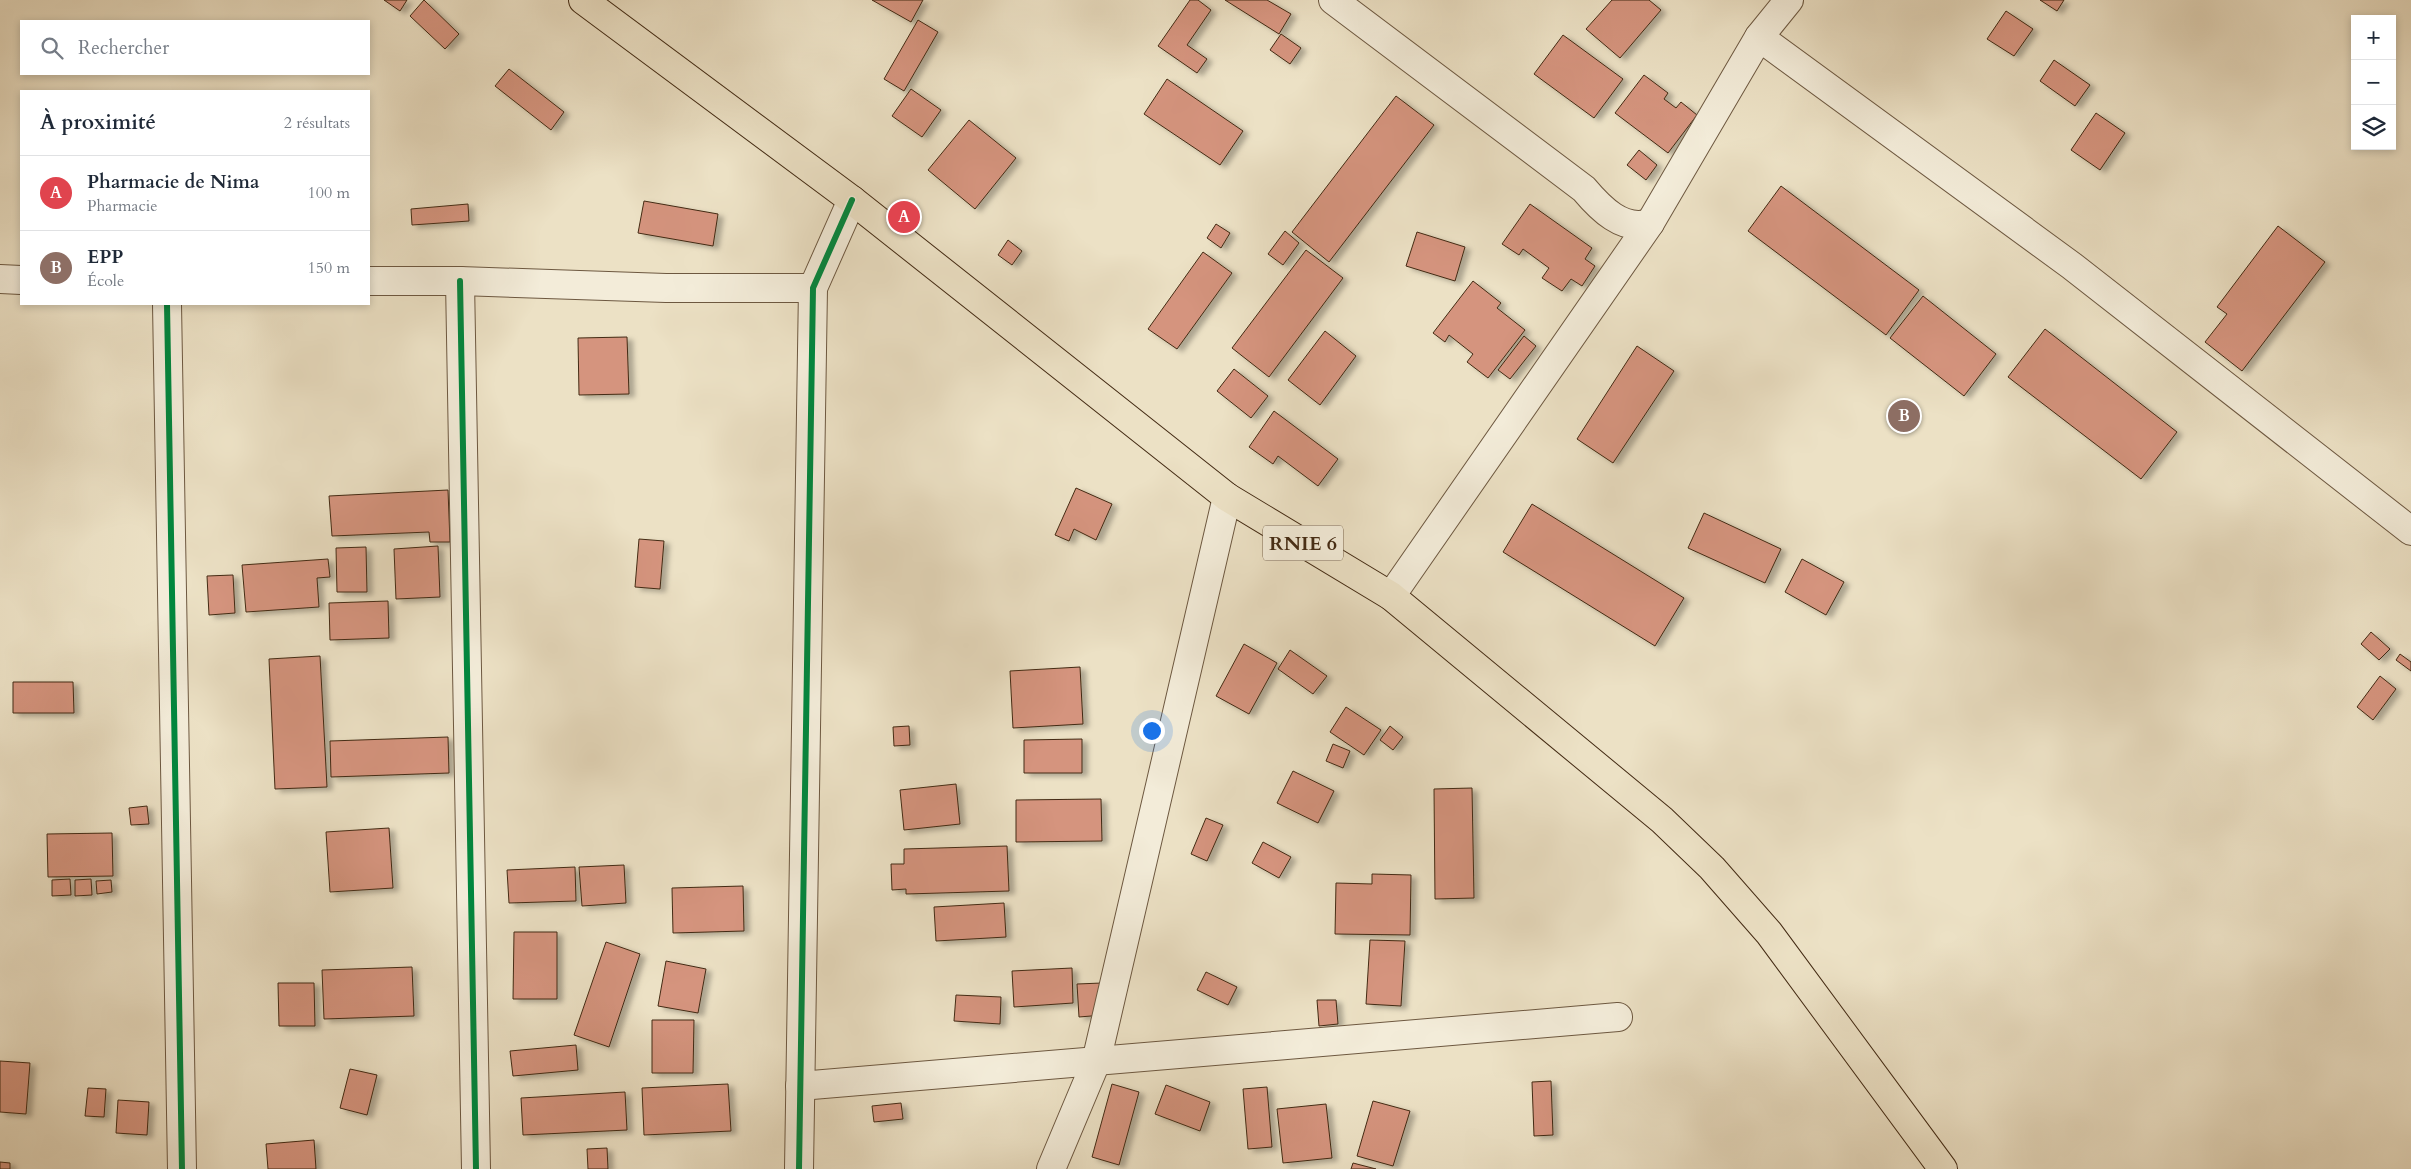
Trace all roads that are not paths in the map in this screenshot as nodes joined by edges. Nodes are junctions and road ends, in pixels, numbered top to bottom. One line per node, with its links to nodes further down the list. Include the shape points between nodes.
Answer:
1 (583, 0): 5 (main road, RNIE 6)
2 (1333, 0): 6 (street, via 1584,189 1617,220 1631,225)
3 (1789, 0): 4 (street)
4 (1759, 36): 6 (street); 14 (street, via 2072,266)
5 (852, 200): 11 (street); 13 (main road, RNIE 6)
6 (1650, 223): 15 (street)
7 (0, 280): 8 (street)
8 (20, 280)
9 (370, 281): 10 (street)
10 (460, 281): 11 (street, via 666,288); 20 (street)
11 (813, 288): 18 (street)
12 (167, 305): 19 (street)
13 (1227, 497): 15 (main road, RNIE 6); 17 (street)
14 (2411, 531)
15 (1391, 596): 23 (main road, RNIE 6, via 1662,820 1712,868 1769,933)
16 (1618, 1017): 17 (street)
17 (1096, 1062): 18 (street); 22 (street)
18 (800, 1086): 21 (street)
19 (182, 1169)
20 (476, 1169)
21 (799, 1169)
22 (1051, 1169)
23 (1943, 1169)

